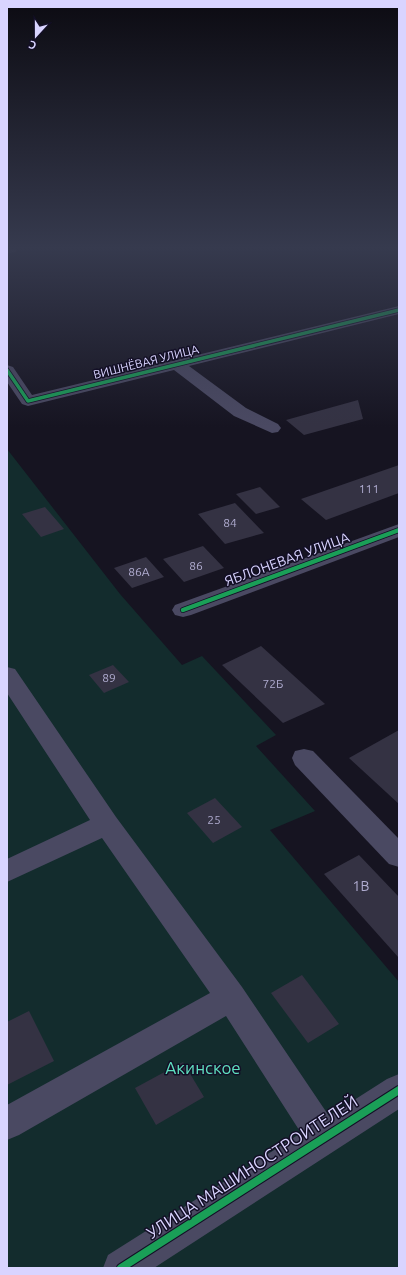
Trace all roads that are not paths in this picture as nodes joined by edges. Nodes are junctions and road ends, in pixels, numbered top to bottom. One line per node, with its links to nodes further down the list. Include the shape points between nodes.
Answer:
1 (399, 310): 2 (street, ВИШНЁВАЯ УЛИЦА)
2 (177, 365): 3 (street, ВИШНЁВАЯ УЛИЦА, via 28,401); 4 (street, via 240,412)
3 (7, 370)
4 (272, 428)
5 (399, 530): 6 (street, ЯБЛОНЕВАЯ УЛИЦА)
6 (182, 610)
7 (10, 685): 9 (street)
8 (304, 758): 10 (street)
9 (107, 824): 11 (street); 12 (street)
10 (399, 856)
11 (7, 871)
12 (231, 997): 14 (street); 15 (street)
13 (399, 1090): 15 (street, УЛИЦА МАШИНОСТРОИТЕЛЕЙ)
14 (7, 1123)
15 (324, 1138): 16 (street, УЛИЦА МАШИНОСТРОИТЕЛЕЙ)
16 (121, 1268)

